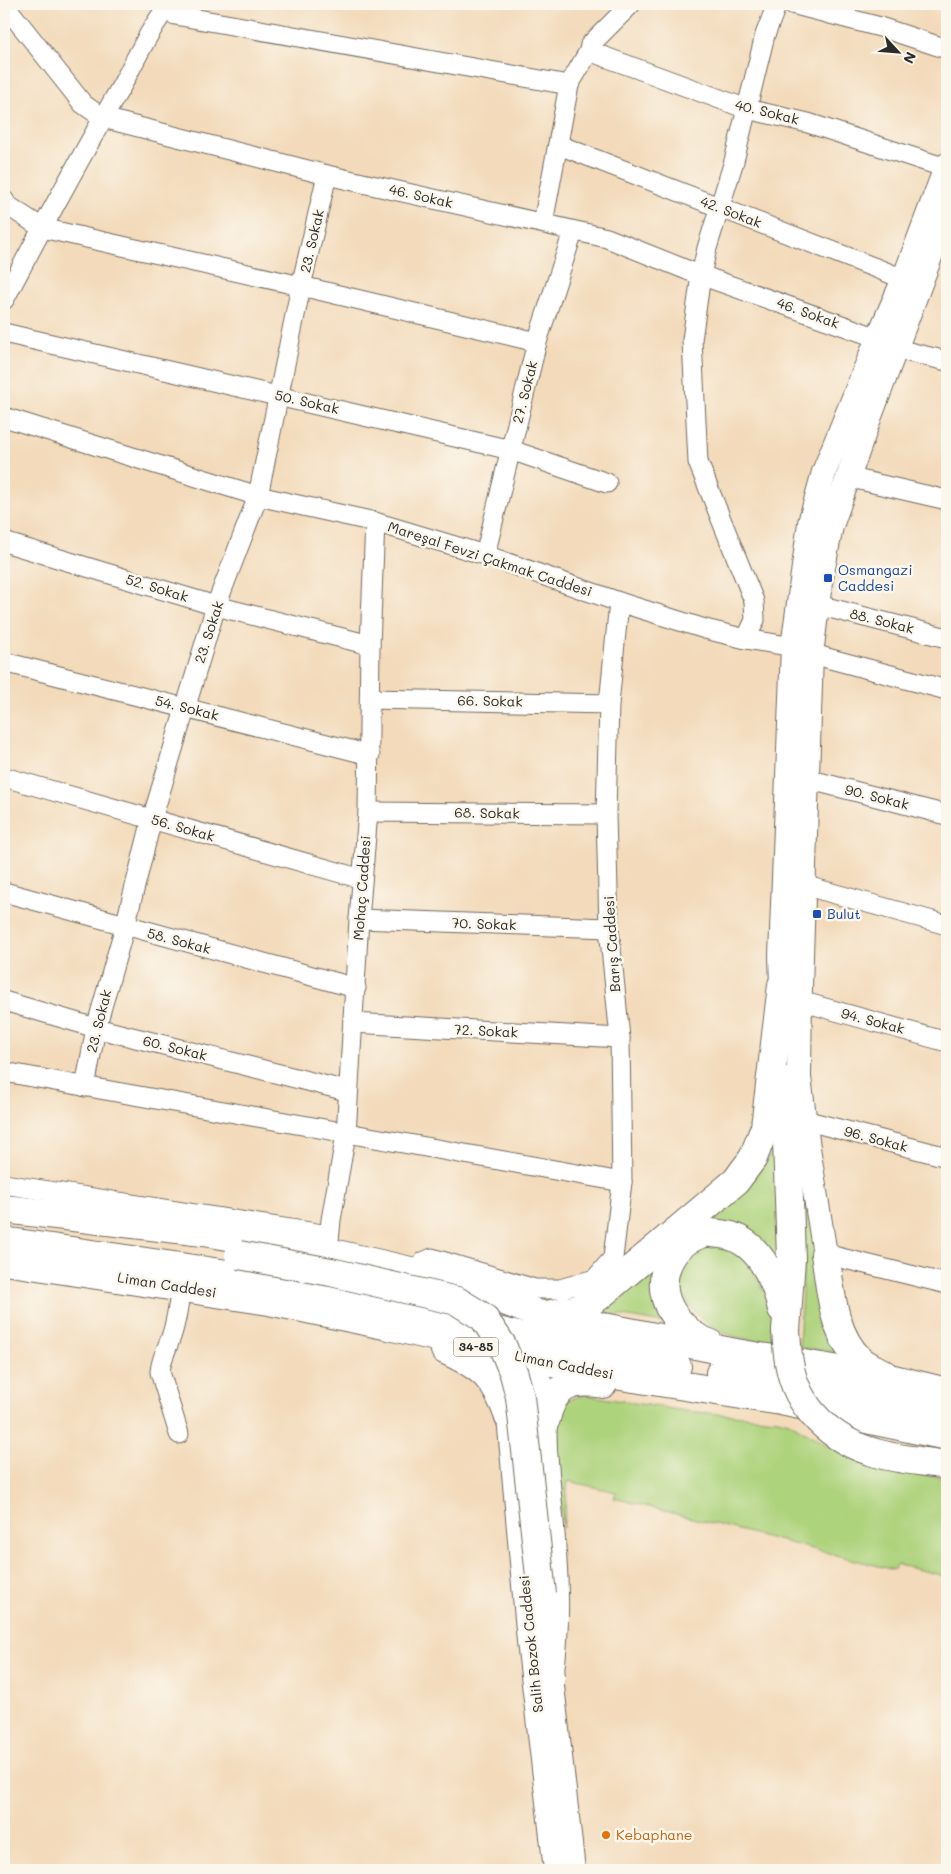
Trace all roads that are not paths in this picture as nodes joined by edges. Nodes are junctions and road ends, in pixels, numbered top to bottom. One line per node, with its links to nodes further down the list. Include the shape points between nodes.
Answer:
1 (4, 4): 10 (street, 46. Sokak, via 83,104)
2 (632, 4): 7 (street, via 590,45)
3 (777, 4): 9 (street, via 765,35)
4 (792, 4): 6 (street)
5 (168, 5): 8 (street, via 175,16); 10 (street)
6 (947, 49)
7 (589, 50): 8 (street); 9 (street, 40. Sokak)
8 (568, 84): 11 (street)
9 (747, 110): 12 (street, 40. Sokak, via 808,122); 15 (street)
10 (103, 118): 13 (street, 46. Sokak); 18 (street)
11 (559, 145): 15 (street, 42. Sokak); 17 (street)
12 (947, 167): 21 (main road)
13 (327, 175): 17 (street, 46. Sokak); 22 (street, 23. Sokak)
14 (4, 200): 18 (street)
15 (720, 208): 20 (street); 21 (street, 42. Sokak)
16 (947, 212): 26 (main road)
17 (543, 223): 19 (street, 46. Sokak)
18 (42, 228): 22 (street); 23 (street)
19 (573, 232): 20 (street, 46. Sokak, via 607,238); 25 (street, 27. Sokak)
20 (701, 275): 26 (street, 46. Sokak); 42 (street, via 692,340 698,462 754,601 755,620)
21 (904, 279): 26 (main road)
22 (301, 286): 25 (street); 28 (street, 23. Sokak)
23 (4, 300)
24 (4, 333): 28 (street, 50. Sokak)
25 (537, 342): 30 (street, 27. Sokak)
26 (887, 344): 27 (street, 46. Sokak); 31 (main road); 44 (main road, via 824,472 812,515)
27 (947, 361)
28 (280, 396): 30 (street, 50. Sokak); 33 (street, 23. Sokak)
29 (4, 416): 33 (street, Mareşal Fevzi Çakmak Caddesi)
30 (511, 450): 32 (street, 50. Sokak); 37 (street, 27. Sokak)
31 (847, 477): 34 (street); 39 (main road, via 832,526)
32 (607, 483)
33 (258, 496): 35 (street, Mareşal Fevzi Çakmak Caddesi); 40 (street, 23. Sokak)
34 (947, 500)
35 (375, 522): 37 (street, Mareşal Fevzi Çakmak Caddesi); 43 (street, Mohaç Caddesi)
36 (4, 542): 40 (street, 52. Sokak)
37 (485, 555): 38 (street, Mareşal Fevzi Çakmak Caddesi)
38 (619, 602): 42 (street, Mareşal Fevzi Çakmak Caddesi); 48 (street, Barış Caddesi)
39 (818, 605): 41 (street, 88. Sokak); 44 (main road)
40 (216, 606): 43 (street, 52. Sokak); 49 (street, 23. Sokak)
41 (947, 638)
42 (746, 639): 44 (street, Mareşal Fevzi Çakmak Caddesi)
43 (370, 645): 47 (street, Mohaç Caddesi)
44 (802, 650): 46 (street, Mareşal Fevzi Çakmak Caddesi); 52 (main road); 65 (main road, via 781,956)
45 (4, 662): 49 (street, 54. Sokak)
46 (947, 690)
47 (370, 699): 48 (street, 66. Sokak); 50 (street, Mohaç Caddesi)
48 (609, 704): 54 (street, Barış Caddesi)
49 (185, 707): 50 (street, 54. Sokak); 56 (street, 23. Sokak)
50 (370, 755): 53 (street, Mohaç Caddesi)
51 (4, 777): 56 (street, 56. Sokak)
52 (807, 779): 55 (street, 90. Sokak); 58 (main road)
53 (368, 812): 54 (street, 68. Sokak); 57 (street, Mohaç Caddesi)
54 (606, 814): 63 (street, Barış Caddesi)
55 (947, 815)
56 (152, 819): 57 (street, 56. Sokak); 62 (street, 23. Sokak)
57 (362, 879): 60 (street, Mohaç Caddesi)
58 (803, 886): 61 (street); 65 (main road)
59 (4, 892): 62 (street, 58. Sokak)
60 (359, 920): 63 (street, 70. Sokak); 64 (street, Mohaç Caddesi)
61 (947, 925)
62 (125, 926): 64 (street, 58. Sokak); 68 (street, 23. Sokak)
63 (609, 928): 69 (street, Barış Caddesi)
64 (356, 988): 67 (street, Mohaç Caddesi)
65 (791, 993): 70 (street, 94. Sokak); 74 (main road); 88 (highway, via 765,1128 753,1158 736,1181 598,1298 556,1314); 90 (highway, via 791,1259)
66 (4, 1001): 68 (street, 60. Sokak)
67 (352, 1023): 69 (street, 72. Sokak); 73 (street, Mohaç Caddesi)
68 (96, 1028): 72 (street, 23. Sokak); 73 (street, 60. Sokak)
69 (620, 1038): 77 (street, Barış Caddesi)
70 (947, 1042)
71 (4, 1072): 72 (street)
72 (85, 1087): 75 (street)
73 (347, 1091): 75 (street, Mohaç Caddesi)
74 (804, 1120): 76 (street, 96. Sokak); 83 (main road)
75 (346, 1134): 77 (street); 82 (street, Mohaç Caddesi)
76 (947, 1157)
77 (622, 1182): 85 (street, Barış Caddesi, via 613,1258 595,1279 560,1289 535,1289 432,1258 423,1262)
78 (4, 1184): 82 (street)
79 (4, 1210): 82 (highway)
80 (4, 1221): 101 (highway, bridge, via 239,1255 331,1272 457,1301 483,1316 502,1345 520,1397)
81 (4, 1242): 95 (highway, Liman Caddesi / 34-85, via 282,1282 598,1353 888,1398)
82 (329, 1243): 85 (highway)
83 (825, 1254): 86 (street); 92 (highway, via 836,1319 848,1346 862,1361)
84 (4, 1261): 87 (highway, Liman Caddesi / 34-85)
85 (419, 1273): 88 (highway)
86 (947, 1284)
87 (181, 1286): 89 (highway, Liman Caddesi / 34-85); 98 (street, via 172,1334 160,1372)
88 (538, 1314): 91 (highway)
89 (389, 1326): 94 (highway, Liman Caddesi / 34-85, via 516,1356); 96 (highway, via 478,1367 493,1383)
90 (786, 1331): 91 (highway, via 768,1268 757,1254 742,1241 726,1234 706,1233 686,1242 672,1255 663,1289 668,1308 683,1326 704,1342); 100 (highway, bridge, via 789,1363 800,1394 813,1416 827,1428 850,1444 876,1454)
91 (736, 1353): 92 (highway)
92 (894, 1379): 93 (highway)
93 (947, 1392)
94 (741, 1395): 97 (highway, via 699,1397 574,1383 555,1395); 99 (highway, Liman Caddesi / 34-85)
95 (947, 1411)
96 (509, 1417): 97 (main road, Salih Bozok Caddesi, via 515,1385 532,1380 545,1390); 102 (main road, Salih Bozok Caddesi)
97 (546, 1419): 101 (main road, Salih Bozok Caddesi, via 545,1450 557,1617)
98 (179, 1434)
99 (947, 1436)
100 (947, 1465)
101 (551, 1677): 103 (main road, Salih Bozok Caddesi)
102 (556, 1870)
103 (573, 1870)

